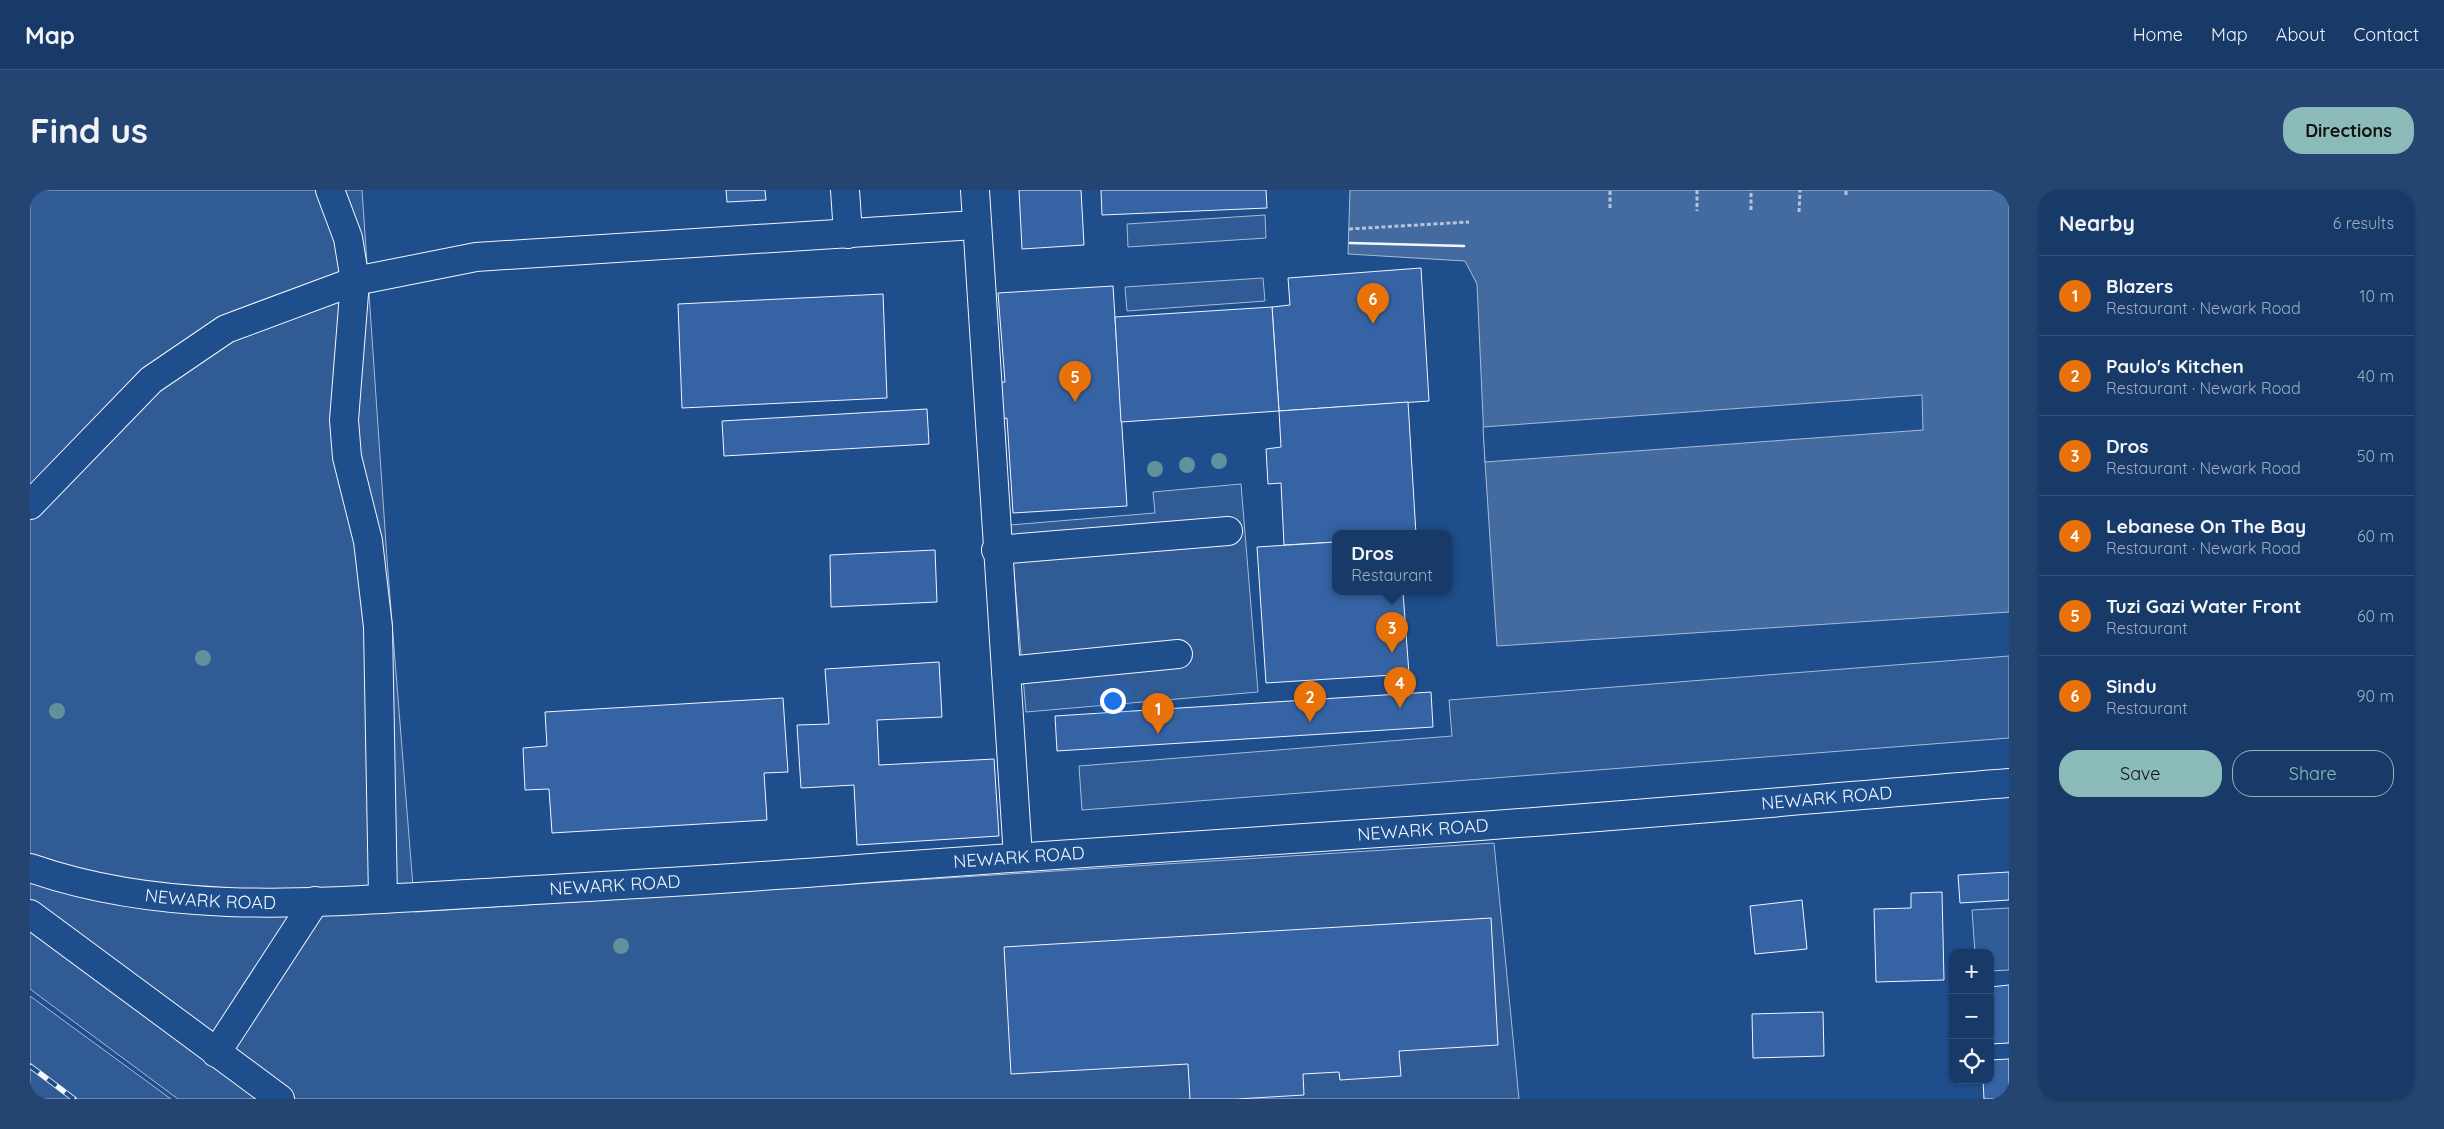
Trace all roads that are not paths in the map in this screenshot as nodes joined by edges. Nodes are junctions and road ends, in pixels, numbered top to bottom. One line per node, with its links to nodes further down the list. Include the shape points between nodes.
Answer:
1 (330, 190): 6 (street, via 348,238)
2 (845, 190): 5 (street)
3 (975, 190): 4 (street)
4 (976, 226): 5 (street); 9 (street)
5 (848, 234): 6 (street, via 476,257)
6 (355, 281): 7 (street, via 226,329 151,380); 15 (street, via 344,420 347,457 368,541 378,628)
7 (30, 505)
8 (1228, 531): 9 (street)
9 (996, 550): 11 (street)
10 (1178, 654): 11 (street)
11 (1006, 671): 13 (street)
12 (2009, 783): 13 (street, NEWARK ROAD, via 1454,828)
13 (1018, 857): 15 (street, NEWARK ROAD, via 750,878)
14 (30, 868): 16 (street, NEWARK ROAD, via 58,878 122,891 238,904)
15 (383, 898): 16 (street, NEWARK ROAD)
16 (315, 900): 18 (street)
17 (30, 914): 18 (street)
18 (216, 1053): 19 (street)
19 (280, 1099)

